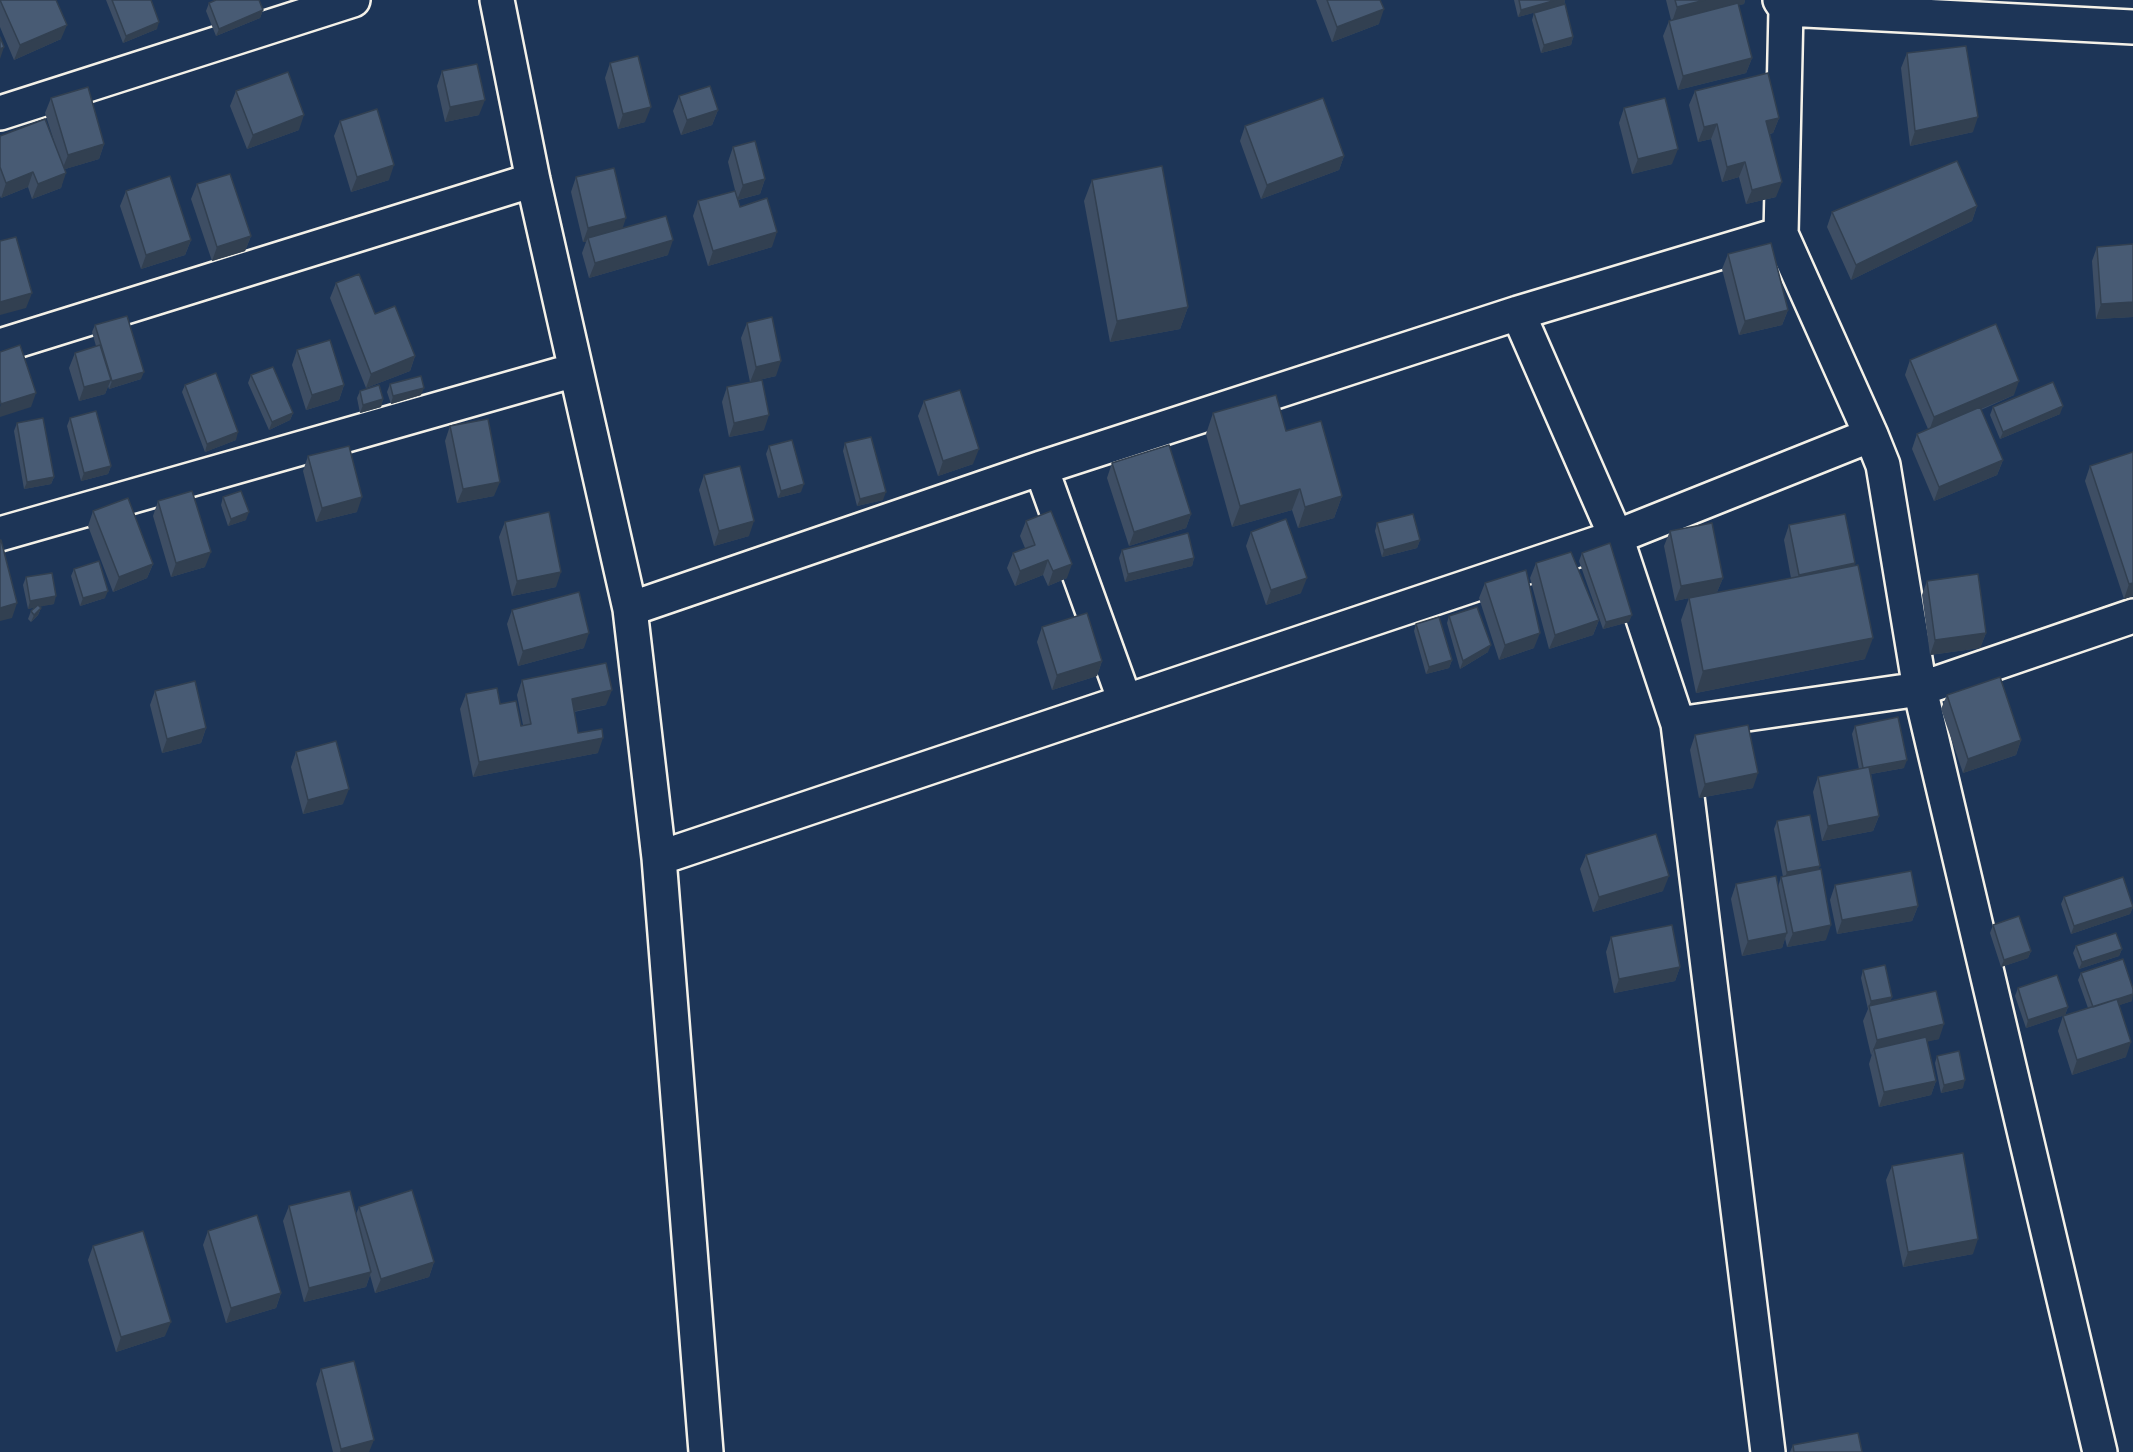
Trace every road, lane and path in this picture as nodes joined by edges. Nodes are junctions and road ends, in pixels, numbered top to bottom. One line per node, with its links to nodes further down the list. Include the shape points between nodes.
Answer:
1 (353, 0): 5 (street)
2 (497, 0): 6 (street)
3 (1783, 4): 4 (street); 7 (street)
4 (2133, 27)
5 (0, 113)
6 (533, 180): 9 (street); 10 (street)
7 (1781, 234): 8 (street); 11 (street)
8 (1518, 312): 12 (street); 14 (street)
9 (0, 346)
10 (575, 370): 13 (street); 15 (street)
11 (1871, 435): 14 (street); 17 (street, via 1883,465)
12 (1041, 468): 15 (street); 18 (street)
13 (0, 534)
14 (1616, 537): 18 (street); 19 (street)
15 (630, 609): 20 (street)
16 (2133, 616): 17 (street)
17 (1920, 689): 19 (street); 23 (street)
18 (1125, 700): 20 (street)
19 (1678, 724): 22 (street)
20 (659, 858): 21 (street)
21 (706, 1452)
22 (1768, 1452)
23 (2100, 1452)

